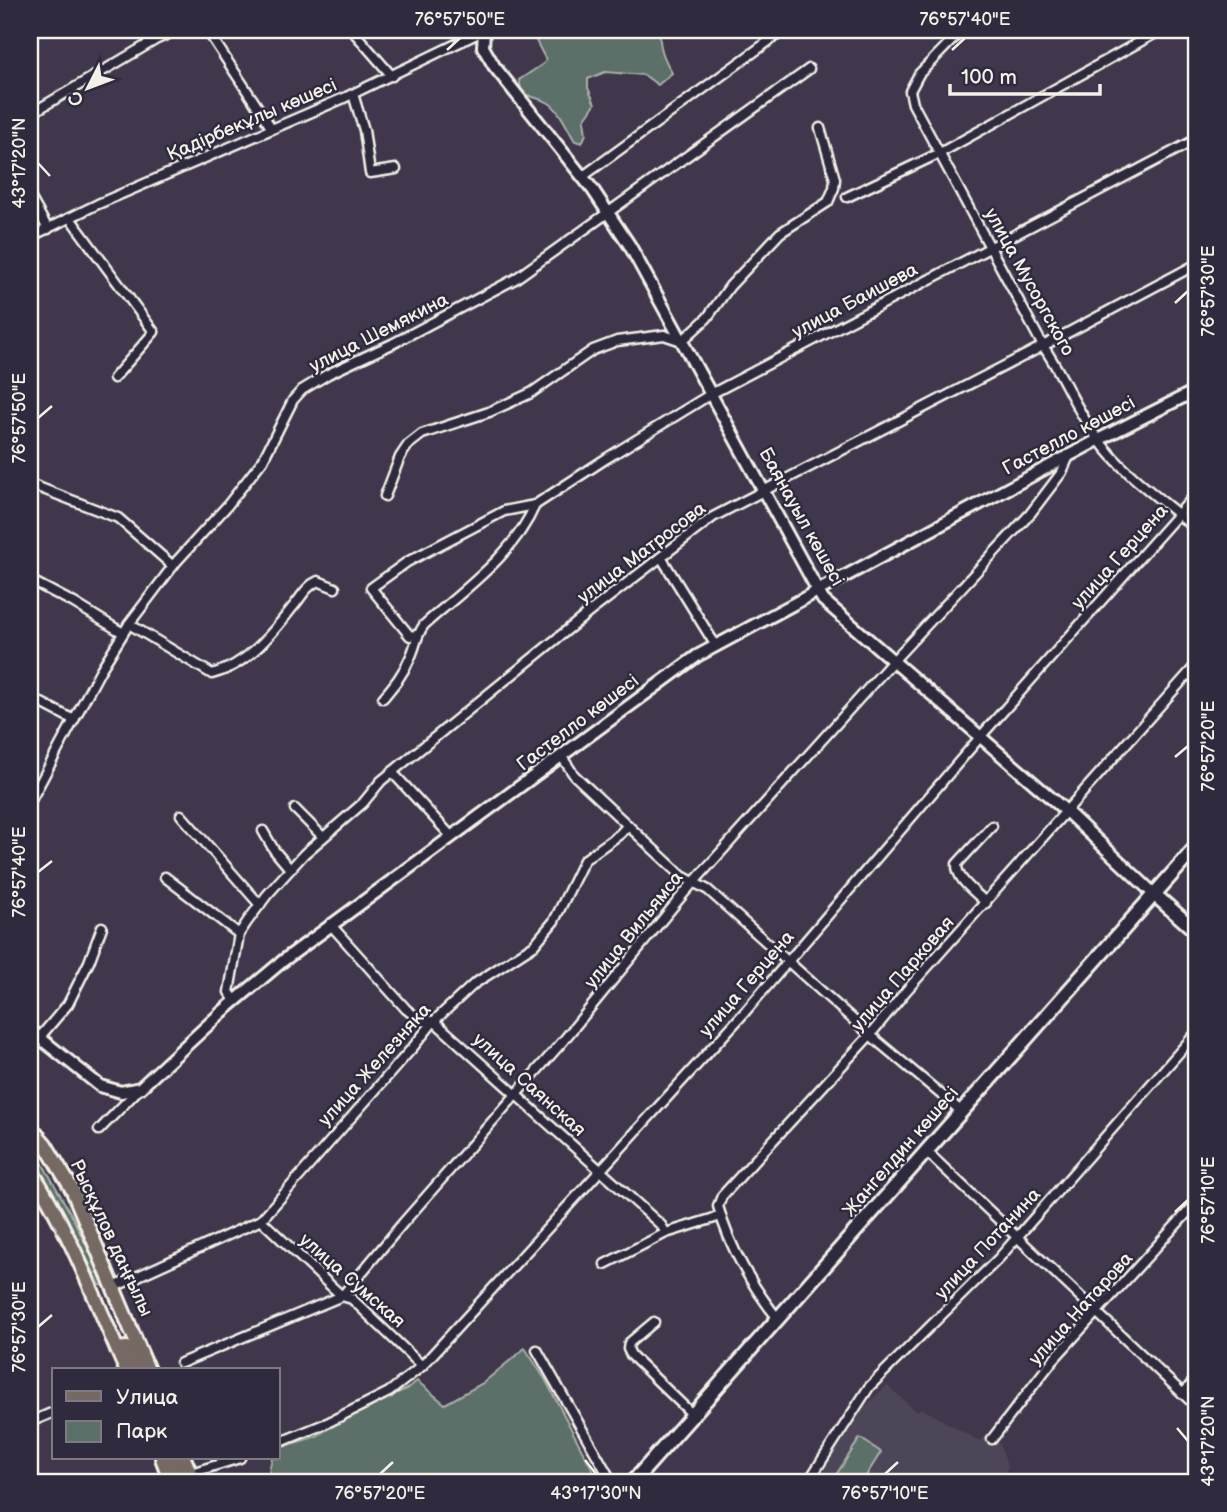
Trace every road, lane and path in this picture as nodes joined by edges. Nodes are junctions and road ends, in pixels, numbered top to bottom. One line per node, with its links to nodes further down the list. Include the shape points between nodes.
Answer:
1 (177, 30): 11 (street)
2 (206, 30): 13 (street)
3 (352, 30): 9 (street)
4 (484, 30): 9 (street, Қадірбекұлы көшесі); 17 (street, Баянауыл көшесі, via 484,47 494,66)
5 (784, 30): 17 (street)
6 (962, 30): 15 (street, улица Мусоргского, via 919,74 909,91)
7 (1161, 30): 15 (street)
8 (809, 69): 20 (street, улица Шемякина)
9 (392, 76): 10 (street, Қадірбекұлы көшесі)
10 (354, 94): 13 (street, Қадірбекұлы көшесі); 16 (street, via 370,173)
11 (30, 114)
12 (820, 128): 26 (street, via 835,179 828,202 772,241)
13 (272, 129): 21 (street, Қадірбекұлы көшесі)
14 (1197, 139): 24 (street, улица Баишева)
15 (940, 153): 19 (street); 24 (street, улица Мусоргского)
16 (396, 169)
17 (582, 177): 20 (street, Баянауыл көшесі)
18 (30, 197): 22 (street)
19 (847, 197)
20 (608, 212): 26 (street, Баянауыл көшесі); 41 (street, улица Шемякина, via 494,291 302,390 263,460)
21 (70, 218): 22 (street, Қадірбекұлы көшесі); 28 (street, via 154,332)
22 (48, 229): 23 (street, Қадірбекұлы көшесі)
23 (30, 237)
24 (991, 247): 27 (street, улица Мусоргского); 30 (street, улица Баишева)
25 (1197, 264): 27 (street, улица Матросова)
26 (682, 341): 30 (street, Баянауыл көшесі); 36 (street, via 664,335 617,341 593,350 531,393 422,434 400,457)
27 (1043, 346): 31 (street, улица Мусоргского); 34 (street, улица Матросова)
28 (114, 378)
29 (1197, 390): 31 (street, Гастелло көшесі)
30 (711, 394): 34 (street, Баянауыл көшесі); 37 (street, улица Баишева)
31 (1098, 440): 32 (street, Гастелло көшесі); 38 (street, улица Мусоргского)
32 (1069, 456): 44 (street, Гастелло көшесі); 49 (street, улица Вильямса, via 1030,514)
33 (30, 484): 41 (street, via 118,518)
34 (764, 491): 40 (street, улица Матросова, via 713,517); 44 (street, Баянауыл көшесі)
35 (1197, 493): 38 (street, улица Герцена)
36 (385, 496)
37 (535, 505): 47 (street, улица Баишева, via 527,524 494,562); 47 (street, улица Баишева, via 482,522 407,562 371,588 410,636)
38 (1180, 515): 39 (street, улица Мусоргского); 54 (street, улица Герцена)
39 (1197, 530)
40 (661, 556): 48 (street); 56 (street, улица Матросова)
41 (173, 566): 45 (street, улица Шемякина)
42 (30, 580): 46 (street)
43 (335, 588): 45 (street, via 318,581 309,585 249,655 212,674)
44 (818, 590): 48 (street, Гастелло көшесі); 49 (street, Баянауыл көшесі, via 832,609)
45 (129, 624): 46 (street, улица Шемякина)
46 (123, 633): 53 (street, улица Шемякина)
47 (416, 635): 52 (street, улица Баишева, via 401,676)
48 (716, 646): 55 (street, Гастелло көшесі)
49 (892, 661): 54 (street, Баянауыл көшесі); 69 (street, улица Вильямса)
50 (1197, 664): 59 (street, улица Парковая)
51 (30, 697): 53 (street)
52 (383, 698)
53 (74, 720): 57 (street, улица Шемякина)
54 (981, 736): 59 (street, Баянауыл көшесі); 77 (street, улица Герцена)
55 (562, 757): 61 (street, via 574,775); 64 (street, Гастелло көшесі)
56 (392, 772): 64 (street); 65 (street, улица Матросова)
57 (30, 802)
58 (295, 809): 65 (street)
59 (1066, 811): 70 (street, Баянауыл көшесі); 71 (street, улица Парковая)
60 (181, 814): 72 (street)
61 (628, 825): 69 (street); 79 (street, улица Железняка, via 584,860 554,921 534,945 474,984)
62 (992, 826): 71 (street, via 957,864 963,880)
63 (263, 831): 67 (street)
64 (452, 837): 73 (street, Гастелло көшесі)
65 (323, 838): 67 (street, улица Матросова)
66 (1197, 846): 70 (main road, Жангелдин көшесі)
67 (290, 869): 72 (street, улица Матросова)
68 (165, 877): 76 (street)
69 (693, 882): 77 (street); 85 (street, улица Вильямса)
70 (1155, 895): 75 (main road, Баянауыл көшесі); 86 (main road, Жангелдин көшесі)
71 (986, 903): 82 (street, улица Парковая)
72 (260, 905): 76 (street, улица Матросова)
73 (330, 924): 78 (street, Гастелло көшесі); 79 (street, улица Саянская, via 406,1009 421,1021)
74 (102, 927): 83 (street, via 68,1004)
75 (1197, 932)
76 (239, 934): 78 (street, улица Матросова, via 229,992)
77 (788, 961): 82 (street); 91 (street, улица Герцена)
78 (235, 1000): 84 (street, Гастелло көшесі)
79 (434, 1021): 85 (street, улица Саянская); 94 (street, улица Железняка)
80 (30, 1030): 83 (street)
81 (1197, 1032): 96 (street, улица Потанина)
82 (870, 1035): 86 (street); 93 (street, улица Парковая, via 722,1196)
83 (39, 1038): 84 (street, via 100,1086 121,1092)
84 (140, 1088): 88 (street)
85 (514, 1094): 91 (street, улица Саянская); 99 (street, улица Вильямса)
86 (961, 1112): 89 (main road, Жангелдин көшесі)
87 (30, 1127): 98 (main road, Рысқұлов даңғылы, via 72,1189)
88 (99, 1130)
89 (926, 1152): 96 (street); 101 (main road, Жангелдин көшесі)
90 (30, 1169): 103 (main road, Рысқұлов даңғылы, via 79,1261)
91 (600, 1170): 95 (street, улица Саянская, via 662,1224); 106 (street, улица Герцена)
92 (1197, 1202): 100 (street, улица Натарова)
93 (721, 1216): 95 (street); 101 (street, via 757,1290)
94 (261, 1220): 98 (street, улица Железняка); 99 (street, улица Сумская)
95 (666, 1233): 97 (street)
96 (1018, 1237): 100 (street); 126 (street, улица Потанина, via 869,1387)
97 (605, 1264)
98 (114, 1287): 109 (main road, Рысқұлов даңғылы)
99 (342, 1296): 105 (street, улица Вильямса); 106 (street, улица Сумская, via 352,1298)
100 (1098, 1313): 111 (street); 116 (street, улица Натарова, via 1053,1360)
101 (779, 1320): 114 (main road, Жангелдин көшесі)
102 (654, 1322): 114 (street, via 628,1349)
103 (117, 1349): 107 (main road, Рысқұлов даңғылы); 108 (main road, via 130,1350)
104 (537, 1350): 124 (street)
105 (181, 1363)
106 (422, 1366): 117 (street, улица Герцена, via 389,1392)
107 (125, 1368)
108 (137, 1368)
109 (147, 1368)
110 (1197, 1377): 111 (street)
111 (1183, 1394): 112 (street)
112 (1197, 1407)
113 (52, 1413): 115 (street)
114 (693, 1415): 125 (main road, Жангелдин көшесі)
115 (30, 1422)
116 (992, 1439)
117 (280, 1442)
118 (163, 1460): 123 (main road)
119 (176, 1460): 122 (main road)
120 (185, 1460): 122 (main road)
121 (235, 1460): 122 (street)
122 (190, 1479)
123 (171, 1482)
124 (612, 1482)
125 (633, 1482)
126 (808, 1482)

